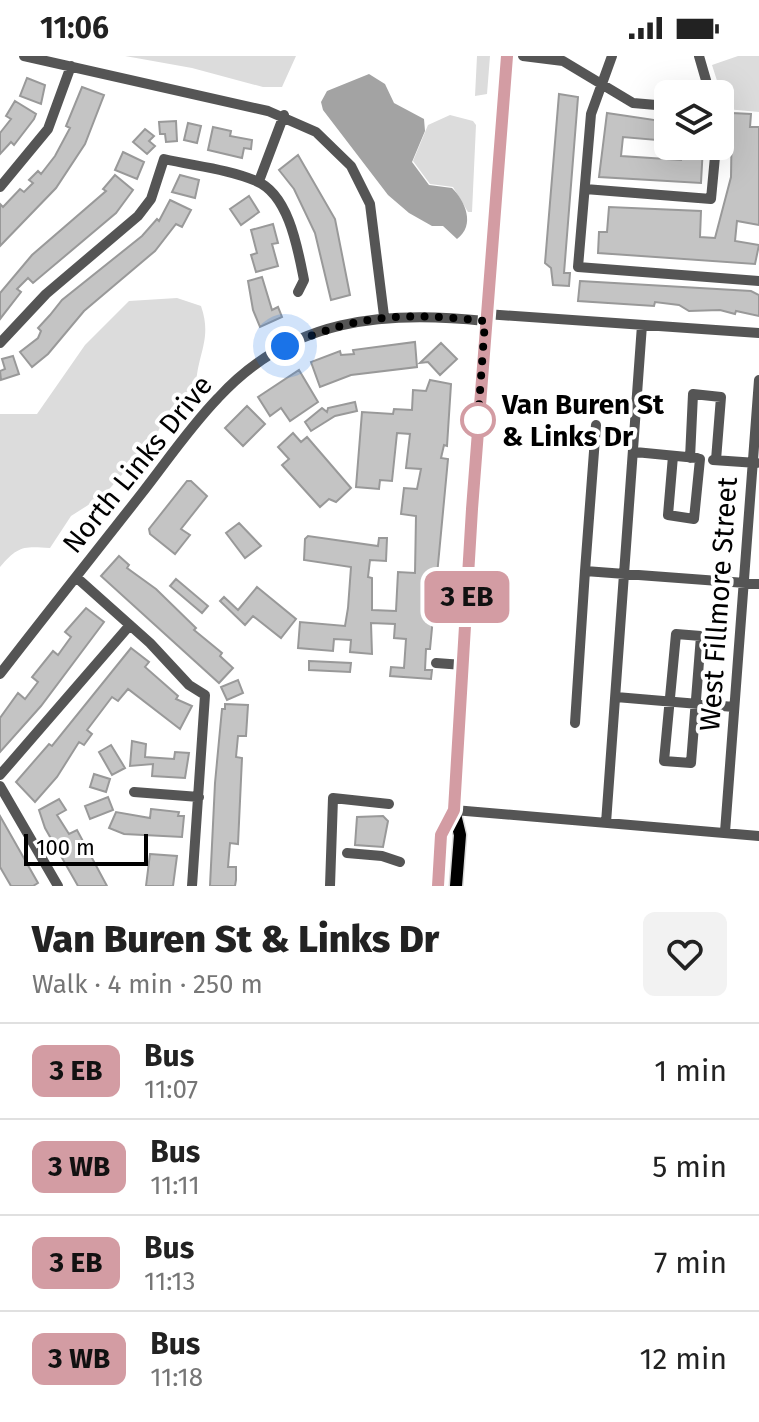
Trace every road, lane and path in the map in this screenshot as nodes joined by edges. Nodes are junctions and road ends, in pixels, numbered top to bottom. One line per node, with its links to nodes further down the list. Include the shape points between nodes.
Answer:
1 (24, 56): 6 (street)
2 (507, 56): 18 (main road)
3 (523, 56): 8 (street, via 563,61)
4 (612, 56): 8 (street)
5 (699, 56): 7 (street)
6 (71, 66): 10 (street); 13 (street, via 48,129)
7 (706, 80)
8 (603, 84): 9 (street, via 633,103); 14 (street, via 591,114)
9 (654, 105)
10 (284, 115): 12 (street); 17 (street, via 328,142 351,166 370,204)
11 (715, 160): 14 (street, via 711,199)
12 (259, 181): 16 (street, via 278,201 291,229 304,280); 21 (street, via 164,159 151,199 138,216 46,294)
13 (0, 187)
14 (585, 189): 15 (street, via 578,267)
15 (759, 281)
16 (298, 292)
17 (384, 316): 18 (street, North Links Drive); 31 (street, North Links Drive, via 328,328 285,346 244,374 202,416)
18 (486, 318): 19 (street, North Links Drive); 36 (main road)
19 (642, 325): 20 (street, North Links Drive); 24 (street)
20 (759, 333)
21 (0, 344)
22 (759, 380): 28 (street, West Fillmore Street)
23 (596, 425): 29 (street)
24 (635, 452): 25 (street); 30 (street)
25 (673, 456): 26 (street); 26 (street, via 668,515 694,519)
26 (695, 458): 27 (street); 27 (street, via 693,394 721,397)
27 (716, 460): 28 (street)
28 (756, 463): 32 (street, West Fillmore Street)
29 (585, 571): 30 (street); 42 (street)
30 (625, 573): 32 (street); 38 (street)
31 (76, 577): 34 (street); 37 (street, North Links Drive)
32 (744, 583): 33 (street); 41 (street, West Fillmore Street)
33 (759, 584)
34 (130, 625): 43 (street); 46 (street, via 205,695)
35 (436, 663): 36 (street)
36 (463, 665): 48 (main road)
37 (0, 674)
38 (616, 697): 39 (street); 49 (street)
39 (670, 701): 40 (street); 40 (street, via 664,761 691,763); 40 (street, via 676,634 701,636)
40 (697, 704): 41 (street)
41 (734, 707): 50 (street, West Fillmore Street)
42 (575, 723)
43 (0, 775)
44 (0, 786): 54 (street)
45 (134, 792): 46 (street)
46 (199, 797): 55 (street)
47 (389, 804): 56 (street, via 333,798)
48 (454, 810): 49 (street); 57 (main road, via 441,835); 58 (main road, via 460,835)
49 (606, 823): 50 (street)
50 (725, 832): 51 (street)
51 (759, 836)
52 (347, 853): 53 (street)
53 (400, 862)
54 (58, 886)
55 (192, 886)
56 (330, 886)
57 (438, 886)
58 (456, 886)

